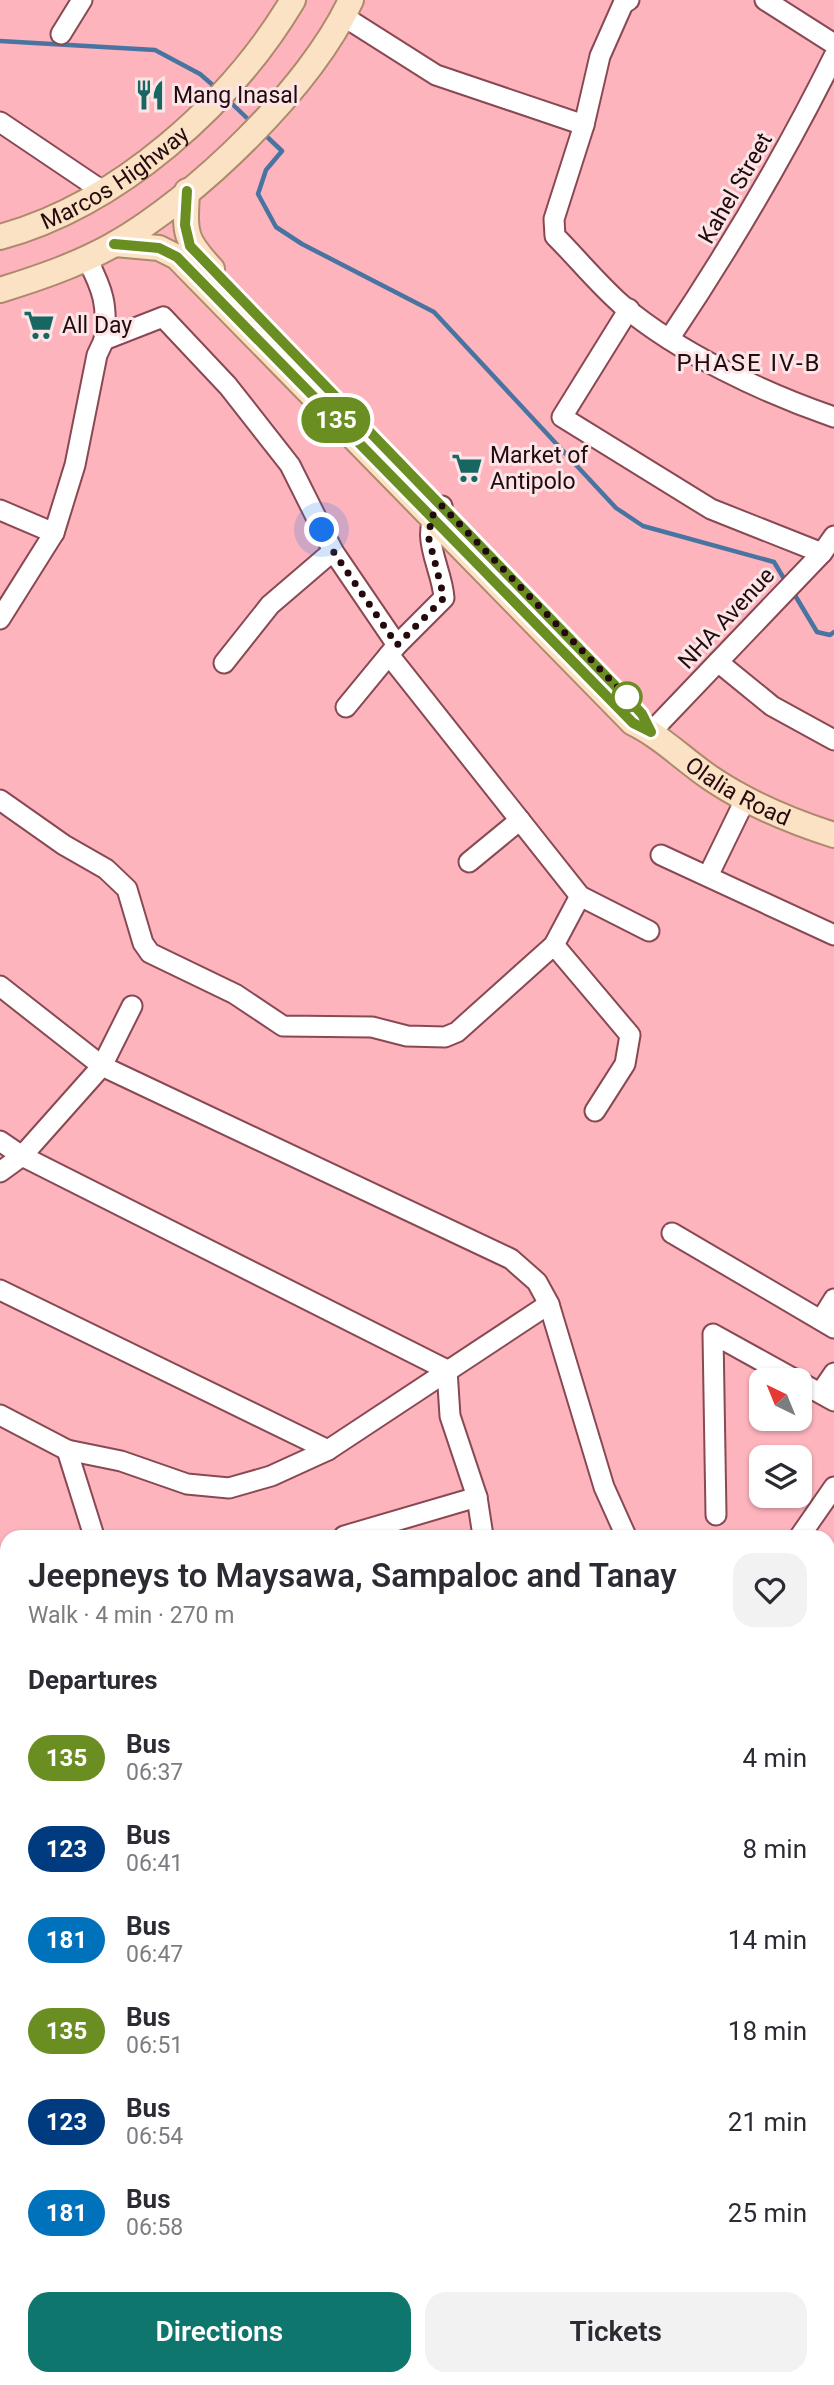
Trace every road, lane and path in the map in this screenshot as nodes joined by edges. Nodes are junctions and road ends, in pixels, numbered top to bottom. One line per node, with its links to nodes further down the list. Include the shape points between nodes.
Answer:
1 (82, 0): 6 (street)
2 (293, 0): 12 (main road, Marcos Highway, via 267,41 216,98 154,157)
3 (629, 0): 10 (street, via 622,4 600,56)
4 (765, 0): 7 (street)
5 (347, 8): 10 (street, via 436,75); 11 (main road, via 301,81)
6 (61, 34)
7 (834, 44)
8 (834, 56): 18 (street, Kahel Street, via 726,256)
9 (0, 122): 12 (street)
10 (584, 125): 17 (street, via 554,219 555,236)
11 (187, 191): 14 (main road); 22 (main road, Olalia Road, via 185,225 190,246)
12 (104, 192): 13 (main road, Marcos Highway)
13 (0, 237)
14 (114, 244): 15 (main road); 22 (main road, Olalia Road, via 159,248 177,257)
15 (87, 259): 16 (main road); 19 (street, via 102,286 107,313)
16 (0, 290)
17 (625, 307): 18 (street); 26 (street, via 562,417 711,509)
18 (669, 339): 20 (street, via 772,395)
19 (104, 340): 23 (street); 25 (street, via 163,317 228,386 290,465)
20 (834, 417)
21 (0, 510): 23 (street)
22 (436, 512): 28 (street, via 429,539 444,598); 32 (main road, Olalia Road, via 627,698)
23 (54, 533): 27 (street)
24 (834, 536): 26 (street, NHA Avenue)
25 (333, 551): 28 (street); 30 (street, via 270,605)
26 (822, 553): 29 (street, NHA Avenue)
27 (0, 619)
28 (393, 650): 31 (street); 36 (street)
29 (718, 662): 32 (street, NHA Avenue); 33 (street, via 772,706)
30 (224, 663)
31 (346, 707)
32 (651, 732): 34 (main road, Olalia Road, via 713,780)
33 (834, 740)
34 (746, 798): 37 (main road, Olalia Road); 40 (street)
35 (0, 800): 44 (street, via 106,869 127,889 150,953 235,994 283,1026 372,1027 407,1036 445,1037 457,1032)
36 (520, 820): 39 (street); 41 (street)
37 (834, 835)
38 (661, 855): 40 (street)
39 (470, 862)
40 (708, 876): 43 (street)
41 (580, 896): 42 (street); 44 (street)
42 (649, 931)
43 (834, 935)
44 (554, 945): 48 (street, via 630,1035 625,1064)
45 (0, 986): 47 (street)
46 (132, 1006): 47 (street)
47 (102, 1066): 50 (street); 55 (street, via 511,1259 537,1282)
48 (595, 1111)
49 (0, 1141): 50 (street)
50 (22, 1156): 51 (street); 57 (street)
51 (0, 1172)
52 (672, 1233): 56 (street)
53 (0, 1290): 62 (street)
54 (834, 1299): 56 (street)
55 (549, 1304): 57 (street); 69 (street, via 604,1487)
56 (828, 1324)
57 (447, 1370): 62 (street); 64 (street, via 450,1416)
58 (834, 1373): 59 (street)
59 (828, 1396): 65 (street, via 713,1334)
60 (0, 1415): 61 (street)
61 (67, 1450): 62 (street, via 121,1461 187,1484 229,1488 271,1476); 66 (street)
62 (328, 1450)
63 (834, 1487): 70 (street)
64 (477, 1497): 67 (street); 68 (street)
65 (716, 1515)
66 (92, 1530)
67 (364, 1530)
68 (482, 1530)
69 (622, 1530)
70 (804, 1530)

